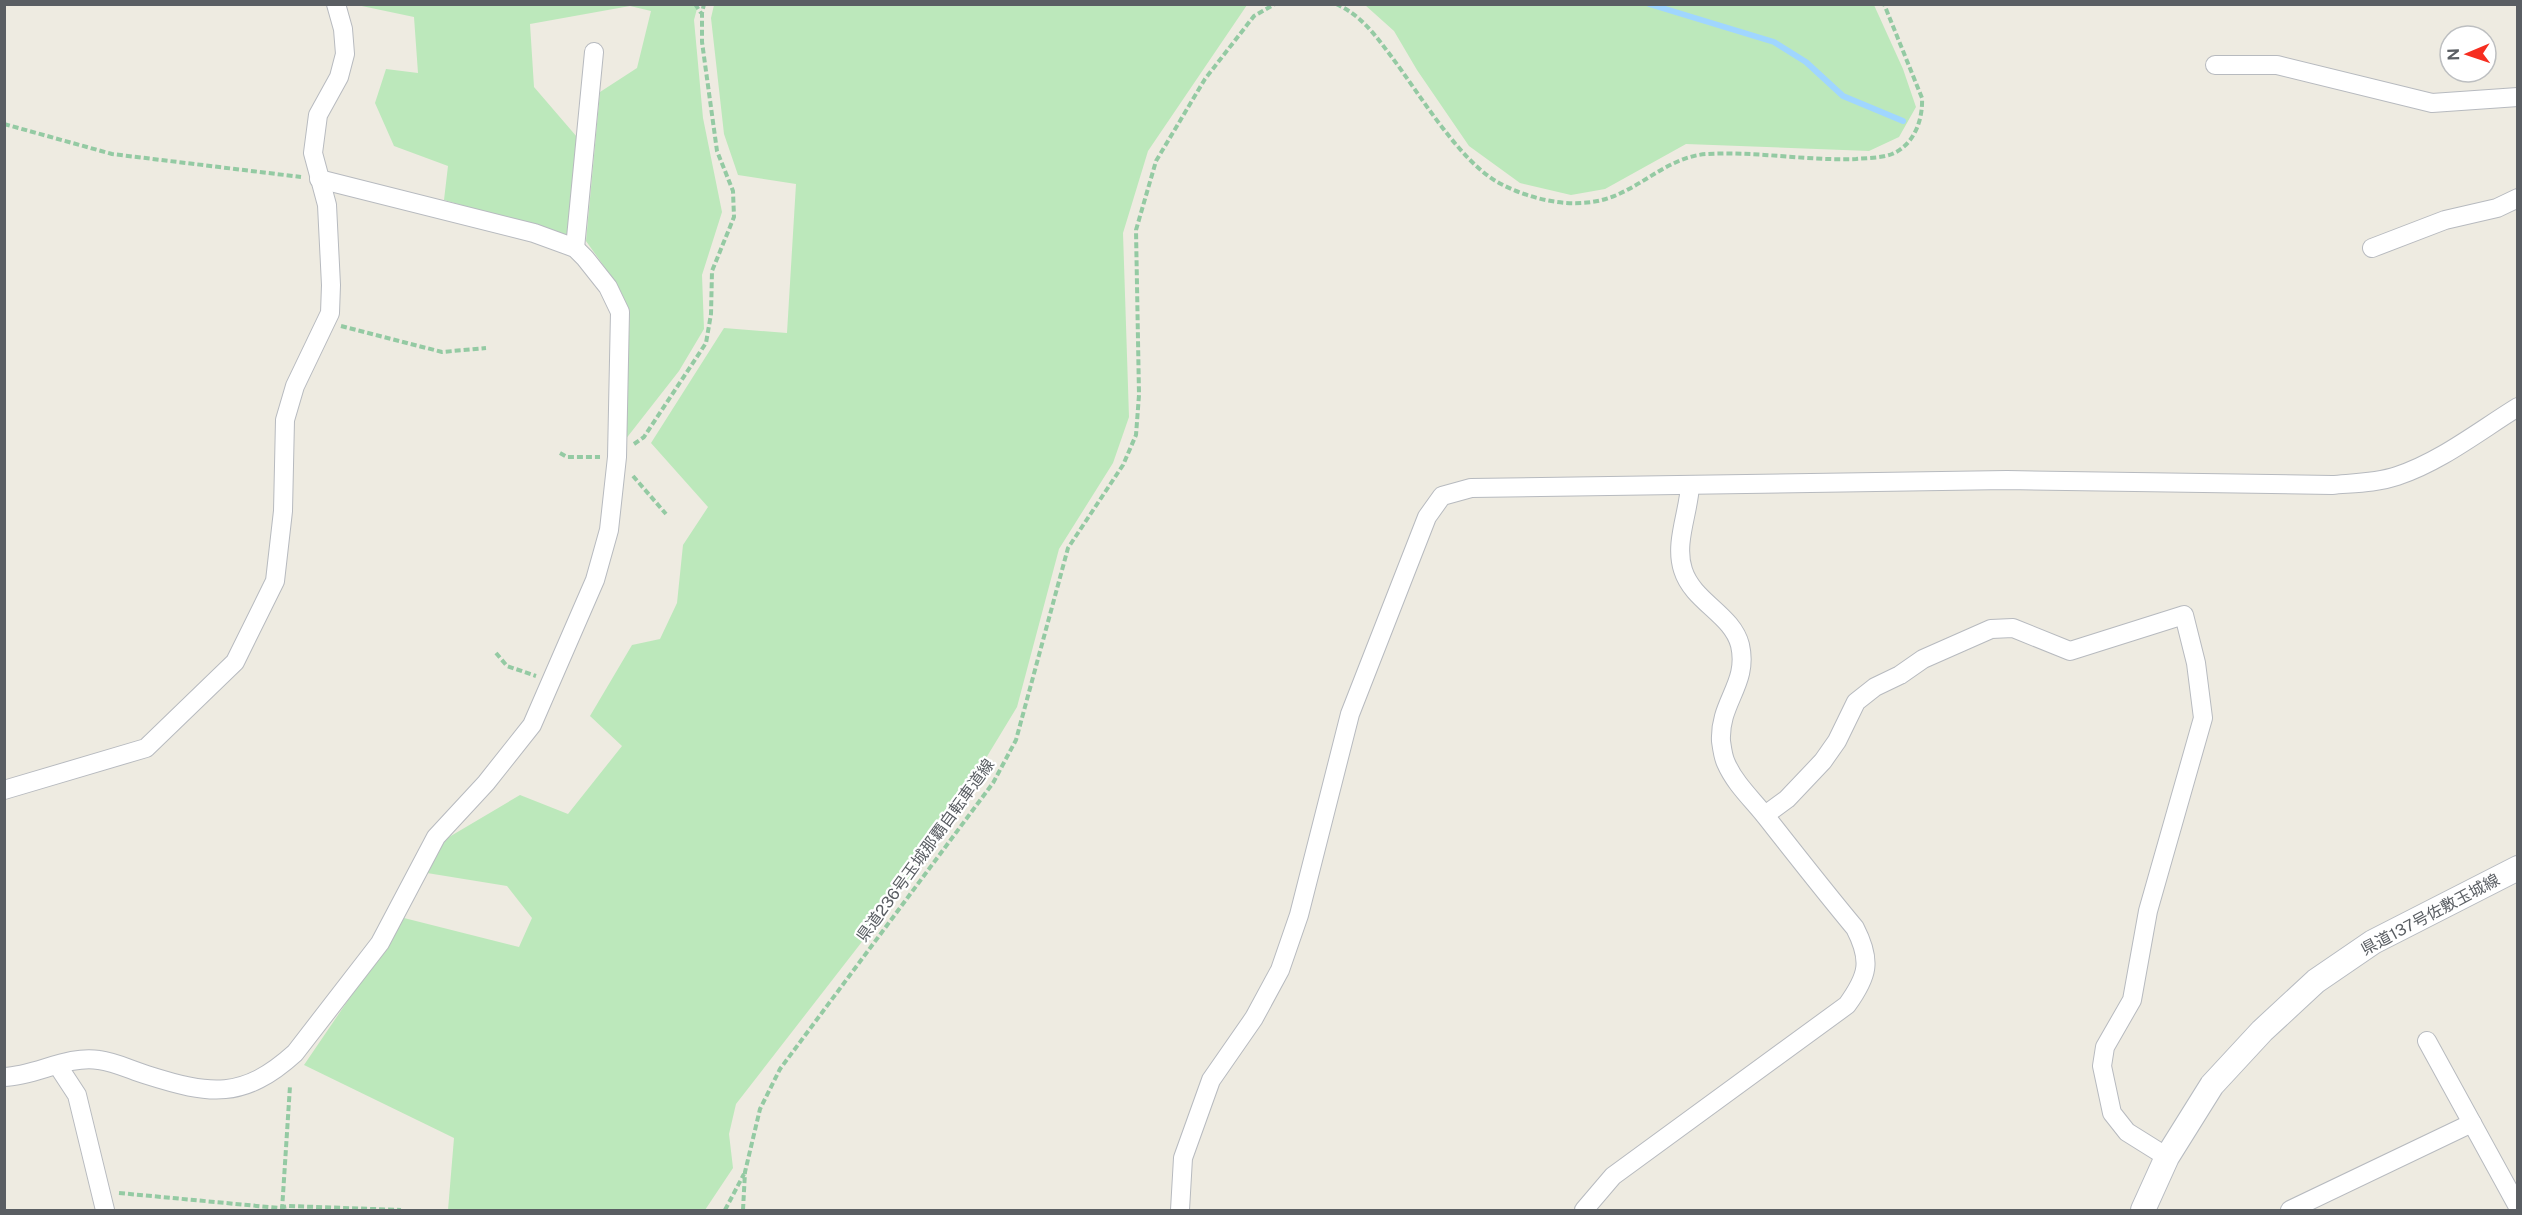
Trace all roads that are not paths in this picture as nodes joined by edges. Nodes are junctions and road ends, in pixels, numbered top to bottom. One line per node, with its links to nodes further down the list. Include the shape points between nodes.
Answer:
1 (336, 4): 5 (street, via 345,54 339,77 318,115 314,153)
2 (594, 52): 7 (street)
3 (2215, 65): 4 (street, via 2277,65 2432,103)
4 (2517, 97)
5 (319, 179): 7 (street, via 534,233); 11 (street, via 327,205 330,313 295,386 285,420 283,511 275,580 235,662 146,748)
6 (2517, 198): 8 (street)
7 (575, 248): 15 (street, via 608,286 620,312 617,457 609,530 595,580 532,725 436,837 380,943 295,1053 269,1074 240,1087 209,1091 99,1060 79,1059)
8 (2372, 248)
9 (2517, 407): 10 (street, via 2427,464 2363,483 2007,480)
10 (1690, 485): 12 (street, via 1682,535 1682,569 1690,586 1733,630 1742,656 1743,671 1722,721 1722,750 1733,776); 21 (street, via 1471,488 1442,496 1427,517 1350,714 1299,915 1280,970 1254,1018 1211,1080 1183,1158)
11 (4, 790)
12 (1765, 815): 18 (street, via 1787,800 1823,761 1856,702 1923,659 1991,629 2013,628 2070,651 2184,615 2196,663 2203,718 2148,911 2132,1000 2105,1047 2102,1066 2112,1113 2127,1132); 22 (street, via 1855,928 1868,962 1862,985 1847,1005 1613,1176)
13 (2517, 867): 18 (main road, 県道137号佐敷玉城線, via 2373,942 2316,981 2212,1085)
14 (2427, 1041): 17 (street)
15 (58, 1066): 16 (street); 20 (street, via 77,1095)
16 (4, 1077)
17 (2472, 1123): 19 (street); 24 (street)
18 (2167, 1157): 23 (main road, 県道137号佐敷玉城線)
19 (2517, 1207)
20 (105, 1210)
21 (1180, 1210)
22 (1584, 1210)
23 (2143, 1210)
24 (2290, 1210)

